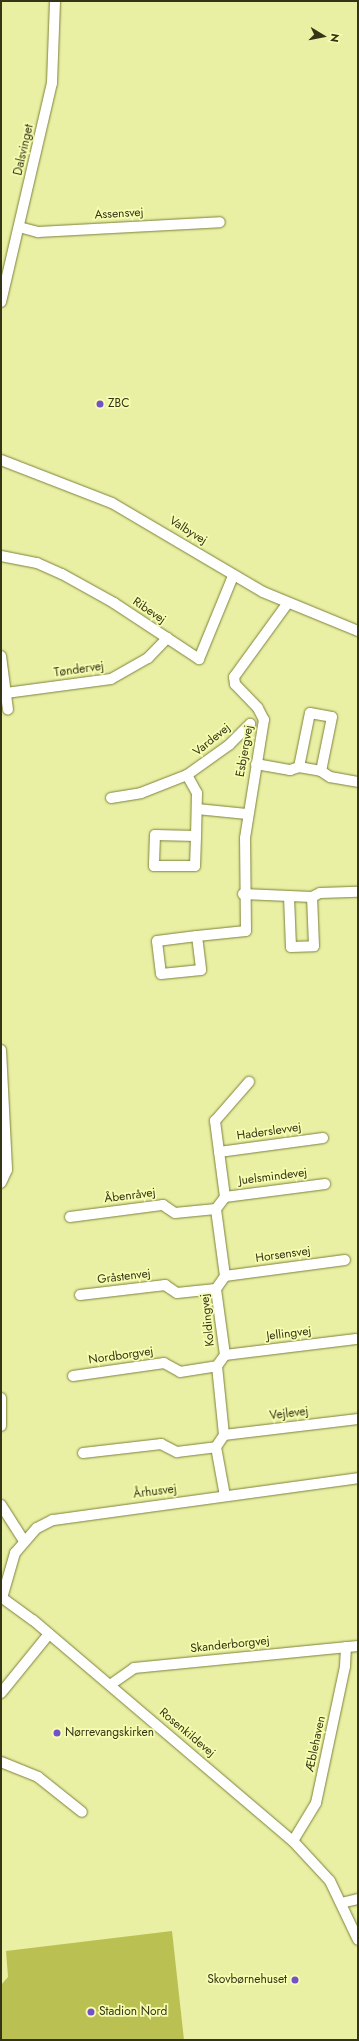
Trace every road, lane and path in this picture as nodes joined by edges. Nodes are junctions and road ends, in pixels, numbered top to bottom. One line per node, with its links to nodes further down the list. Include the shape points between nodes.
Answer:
1 (55, 1): 3 (street, Dalsvinget, via 52,83)
2 (220, 222): 3 (street, Assensvej, via 38,232)
3 (19, 227): 4 (street, Dalsvinget)
4 (1, 302)
5 (1, 460): 7 (street, Valbyvej, via 79,487 118,506)
6 (1, 556): 10 (street, Ribevej, via 37,563 62,574 114,603)
7 (233, 576): 8 (street, Valbyvej); 10 (street, Ribevej, via 199,658)
8 (287, 604): 9 (street, Valbyvej); 15 (street, Esbjergvej, via 234,677 235,684 263,715)
9 (358, 632)
10 (167, 638): 12 (street, Tøndervej, via 148,658 111,679)
11 (1, 656): 12 (street)
12 (6, 693): 13 (street)
13 (8, 710)
14 (250, 724): 18 (street, Vardevej, via 229,745)
15 (256, 764): 16 (street, via 290,770); 22 (street, Esbjergvej)
16 (299, 767): 17 (street); 17 (street, via 310,713 332,717)
17 (321, 771): 19 (street, via 330,777)
18 (188, 775): 20 (street, Vardevej, via 141,792); 21 (street, via 197,793)
19 (358, 782)
20 (111, 798)
21 (197, 809): 22 (street); 23 (street)
22 (247, 814): 25 (street, Esbjergvej)
23 (196, 836): 23 (street, via 195,866 154,866 154,835)
24 (358, 892): 27 (street, via 320,893)
25 (243, 894): 26 (street, via 281,893); 28 (street, Esbjergvej, via 246,931)
26 (289, 897): 27 (street); 27 (street, via 291,947 314,946)
27 (312, 897)
28 (197, 936): 28 (street, via 157,941 160,974 201,970)
29 (1, 1050): 33 (street, via 7,1170)
30 (249, 1082): 32 (street, via 215,1122)
31 (323, 1138): 32 (street, Haderslevvej)
32 (219, 1152): 35 (street)
33 (1, 1184)
34 (325, 1184): 35 (street, Juelsmindevej)
35 (225, 1196): 36 (street)
36 (216, 1209): 37 (street, Åbenråvej, via 176,1213 163,1205); 39 (street)
37 (70, 1217)
38 (345, 1260): 39 (street, Horsensvej)
39 (225, 1276): 40 (street, Koldingvej)
40 (216, 1288): 41 (street, Gråstenvej, via 176,1293 165,1285); 43 (street, Koldingvej)
41 (80, 1296)
42 (356, 1338): 43 (street, Jellingvej)
43 (225, 1355): 44 (street, Koldingvej)
44 (217, 1366): 45 (street, Nordborgvej, via 180,1372 164,1363); 49 (street)
45 (73, 1376)
46 (1, 1398): 48 (street)
47 (358, 1419): 49 (street, Vejlevej)
48 (1, 1426)
49 (224, 1435): 50 (street)
50 (216, 1447): 51 (street, via 177,1452 161,1444); 53 (street)
51 (83, 1453)
52 (358, 1478): 53 (street, Århusvej)
53 (225, 1496): 55 (street, Århusvej, via 75,1515 37,1528)
54 (1, 1504): 55 (street)
55 (24, 1541): 56 (street, Århusvej, via 10,1567)
56 (1, 1598): 57 (street, Rosenkildevej)
57 (49, 1634): 60 (street, Rosenkildevej); 61 (street)
58 (358, 1646): 59 (street, Skanderborgvej)
59 (346, 1647): 60 (street, Skanderborgvej, via 134,1668); 64 (street, Æblehaven, via 345,1666 316,1803)
60 (110, 1685): 64 (street, Rosenkildevej)
61 (1, 1693)
62 (1, 1762): 63 (street, via 38,1777)
63 (82, 1812)
64 (293, 1840): 66 (street, Rosenkildevej, via 322,1869)
65 (358, 1899): 66 (street)
66 (341, 1903): 67 (street, Rosenkildevej)
67 (358, 1940)

